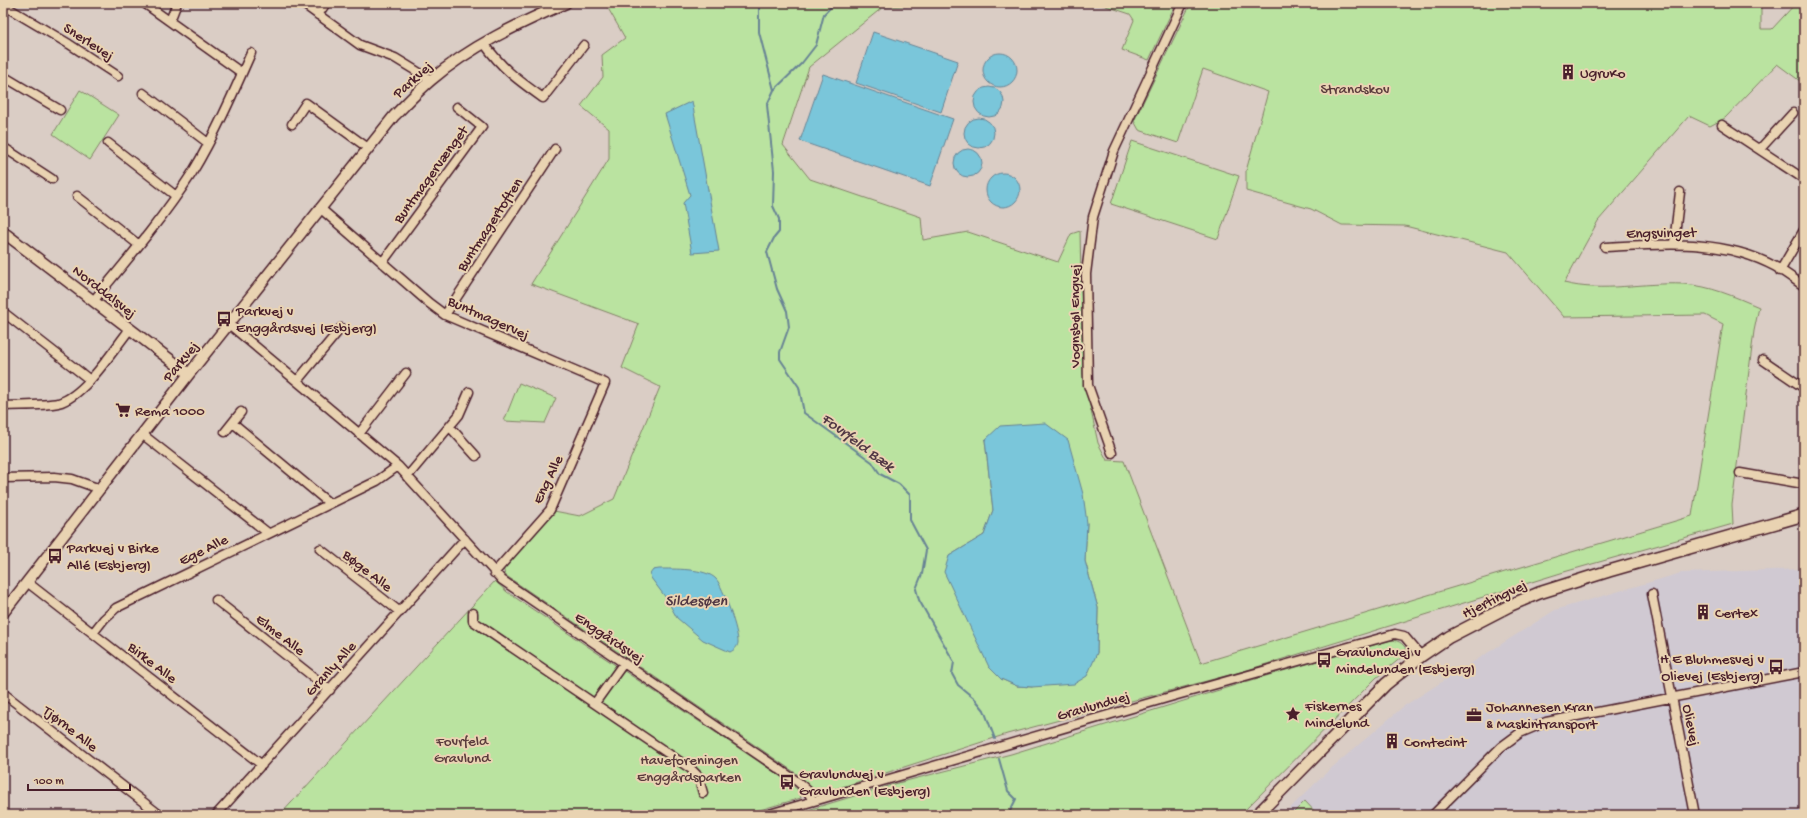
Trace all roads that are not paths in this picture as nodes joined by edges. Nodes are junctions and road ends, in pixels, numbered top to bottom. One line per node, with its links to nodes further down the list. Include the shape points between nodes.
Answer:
1 (144, 3): 9 (street)
2 (177, 3): 9 (street)
3 (302, 3): 8 (street)
4 (326, 3): 8 (street)
5 (566, 3): 10 (street, Parkvej, via 517,24)
6 (1183, 3): 64 (street, Vognsbøl Engvej, via 1114,151 1093,217 1086,274 1088,385)
7 (3, 5): 15 (street, Snerlevej)
8 (318, 15): 16 (street, via 360,45 395,58)
9 (170, 21): 13 (street)
10 (484, 43): 11 (street, via 510,74 543,98); 16 (street, Parkvej)
11 (584, 45)
12 (251, 53): 13 (street)
13 (242, 73): 23 (street)
14 (3, 76): 19 (street)
15 (118, 76)
16 (431, 80): 26 (street, Parkvej, via 394,116)
17 (143, 93): 23 (street)
18 (457, 107): 40 (street, Buntmagervænget, via 482,127)
19 (60, 110)
20 (1793, 113): 28 (street)
21 (292, 124): 26 (street, via 306,103)
22 (1722, 125): 28 (street)
23 (208, 143): 33 (street)
24 (108, 144): 33 (street)
25 (3, 147): 29 (street)
26 (368, 148): 34 (street, Parkvej)
27 (555, 149): 45 (street, Buntmagertoften)
28 (1760, 149): 30 (street)
29 (52, 179)
30 (1804, 179)
31 (1680, 192): 37 (street)
32 (77, 196): 38 (street)
33 (176, 196): 38 (street)
34 (320, 208): 40 (street, Buntmagervej); 46 (street, Parkvej)
35 (1804, 230): 41 (street)
36 (3, 232): 43 (street, Norddalsvej)
37 (1674, 243): 39 (street, Engsvinget); 41 (street, Engsvinget, via 1707,246 1742,254)
38 (139, 245): 43 (street)
39 (1604, 247)
40 (382, 263): 45 (street, Buntmagervej)
41 (1780, 271): 42 (street, Engsvinget)
42 (1804, 286)
43 (94, 300): 48 (street, Norddalsvej)
44 (3, 312): 52 (street)
45 (445, 315): 54 (street, Buntmagervej)
46 (230, 325): 51 (street, Parkvej); 53 (street, Enggårdsvej)
47 (341, 328): 53 (street)
48 (130, 329): 51 (street, Norddalsvej); 52 (street)
49 (1763, 360): 55 (street)
50 (406, 373): 63 (street)
51 (189, 374): 62 (street, Parkvej)
52 (90, 380): 57 (street, via 76,394 59,403)
53 (297, 381): 63 (street, Enggårdsvej)
54 (605, 383): 77 (street, Eng Alle, via 550,510)
55 (1804, 388)
56 (469, 392): 60 (street)
57 (3, 406)
58 (241, 412): 59 (street)
59 (233, 422): 61 (street); 72 (street)
60 (450, 428): 65 (street); 68 (street)
61 (225, 432)
62 (142, 434): 71 (street, Parkvej); 74 (street)
63 (359, 434): 66 (street, Enggårdsvej)
64 (1112, 453)
65 (476, 456)
66 (398, 466): 68 (street, Enggårdsvej); 72 (street, Ege Alle, via 377,481)
67 (1740, 473): 70 (street)
68 (407, 477): 75 (street, Enggårdsvej)
69 (3, 478): 71 (street, via 54,476)
70 (1804, 484)
71 (100, 489): 78 (street, Parkvej)
72 (329, 503): 74 (street, Ege Alle)
73 (1804, 515): 85 (main road, Hjertingvej, via 1539,593 1449,637)
74 (268, 533): 84 (street, Ege Alle, via 116,608)
75 (466, 540): 77 (street, Enggårdsvej); 81 (street, Granly Alle)
76 (320, 549): 81 (street, Bøge Alle)
77 (494, 573): 86 (street, Enggårdsvej)
78 (27, 582): 82 (street, Parkvej); 84 (street, Birke Alle)
79 (1652, 594): 90 (street, Olievej)
80 (216, 600): 88 (street, Elme Alle)
81 (400, 612): 88 (street, Granly Alle)
82 (3, 613)
83 (473, 613): 91 (street, via 473,621)
84 (93, 633): 92 (street, Birke Alle)
85 (1421, 656): 94 (street, Gravlundvej, via 1404,636 1395,634); 98 (main road, Hjertingvej, via 1372,698)
86 (623, 664): 91 (street); 94 (street, Enggårdsvej, via 798,782 807,790)
87 (1804, 672): 90 (street)
88 (330, 690): 92 (street, Granly Alle)
89 (3, 693): 95 (street, Tjørne Alle)
90 (1672, 697): 99 (street, via 1546,722 1520,732 1501,747); 100 (street, Olievej)
91 (595, 703): 93 (street, via 691,769 698,776)
92 (262, 765): 96 (street, Granly Alle)
93 (703, 793)
94 (813, 801): 97 (street, Gravlundvej)
95 (160, 815)
96 (216, 815)
97 (766, 815)
98 (1257, 815)
99 (1433, 815)
100 (1695, 815)

